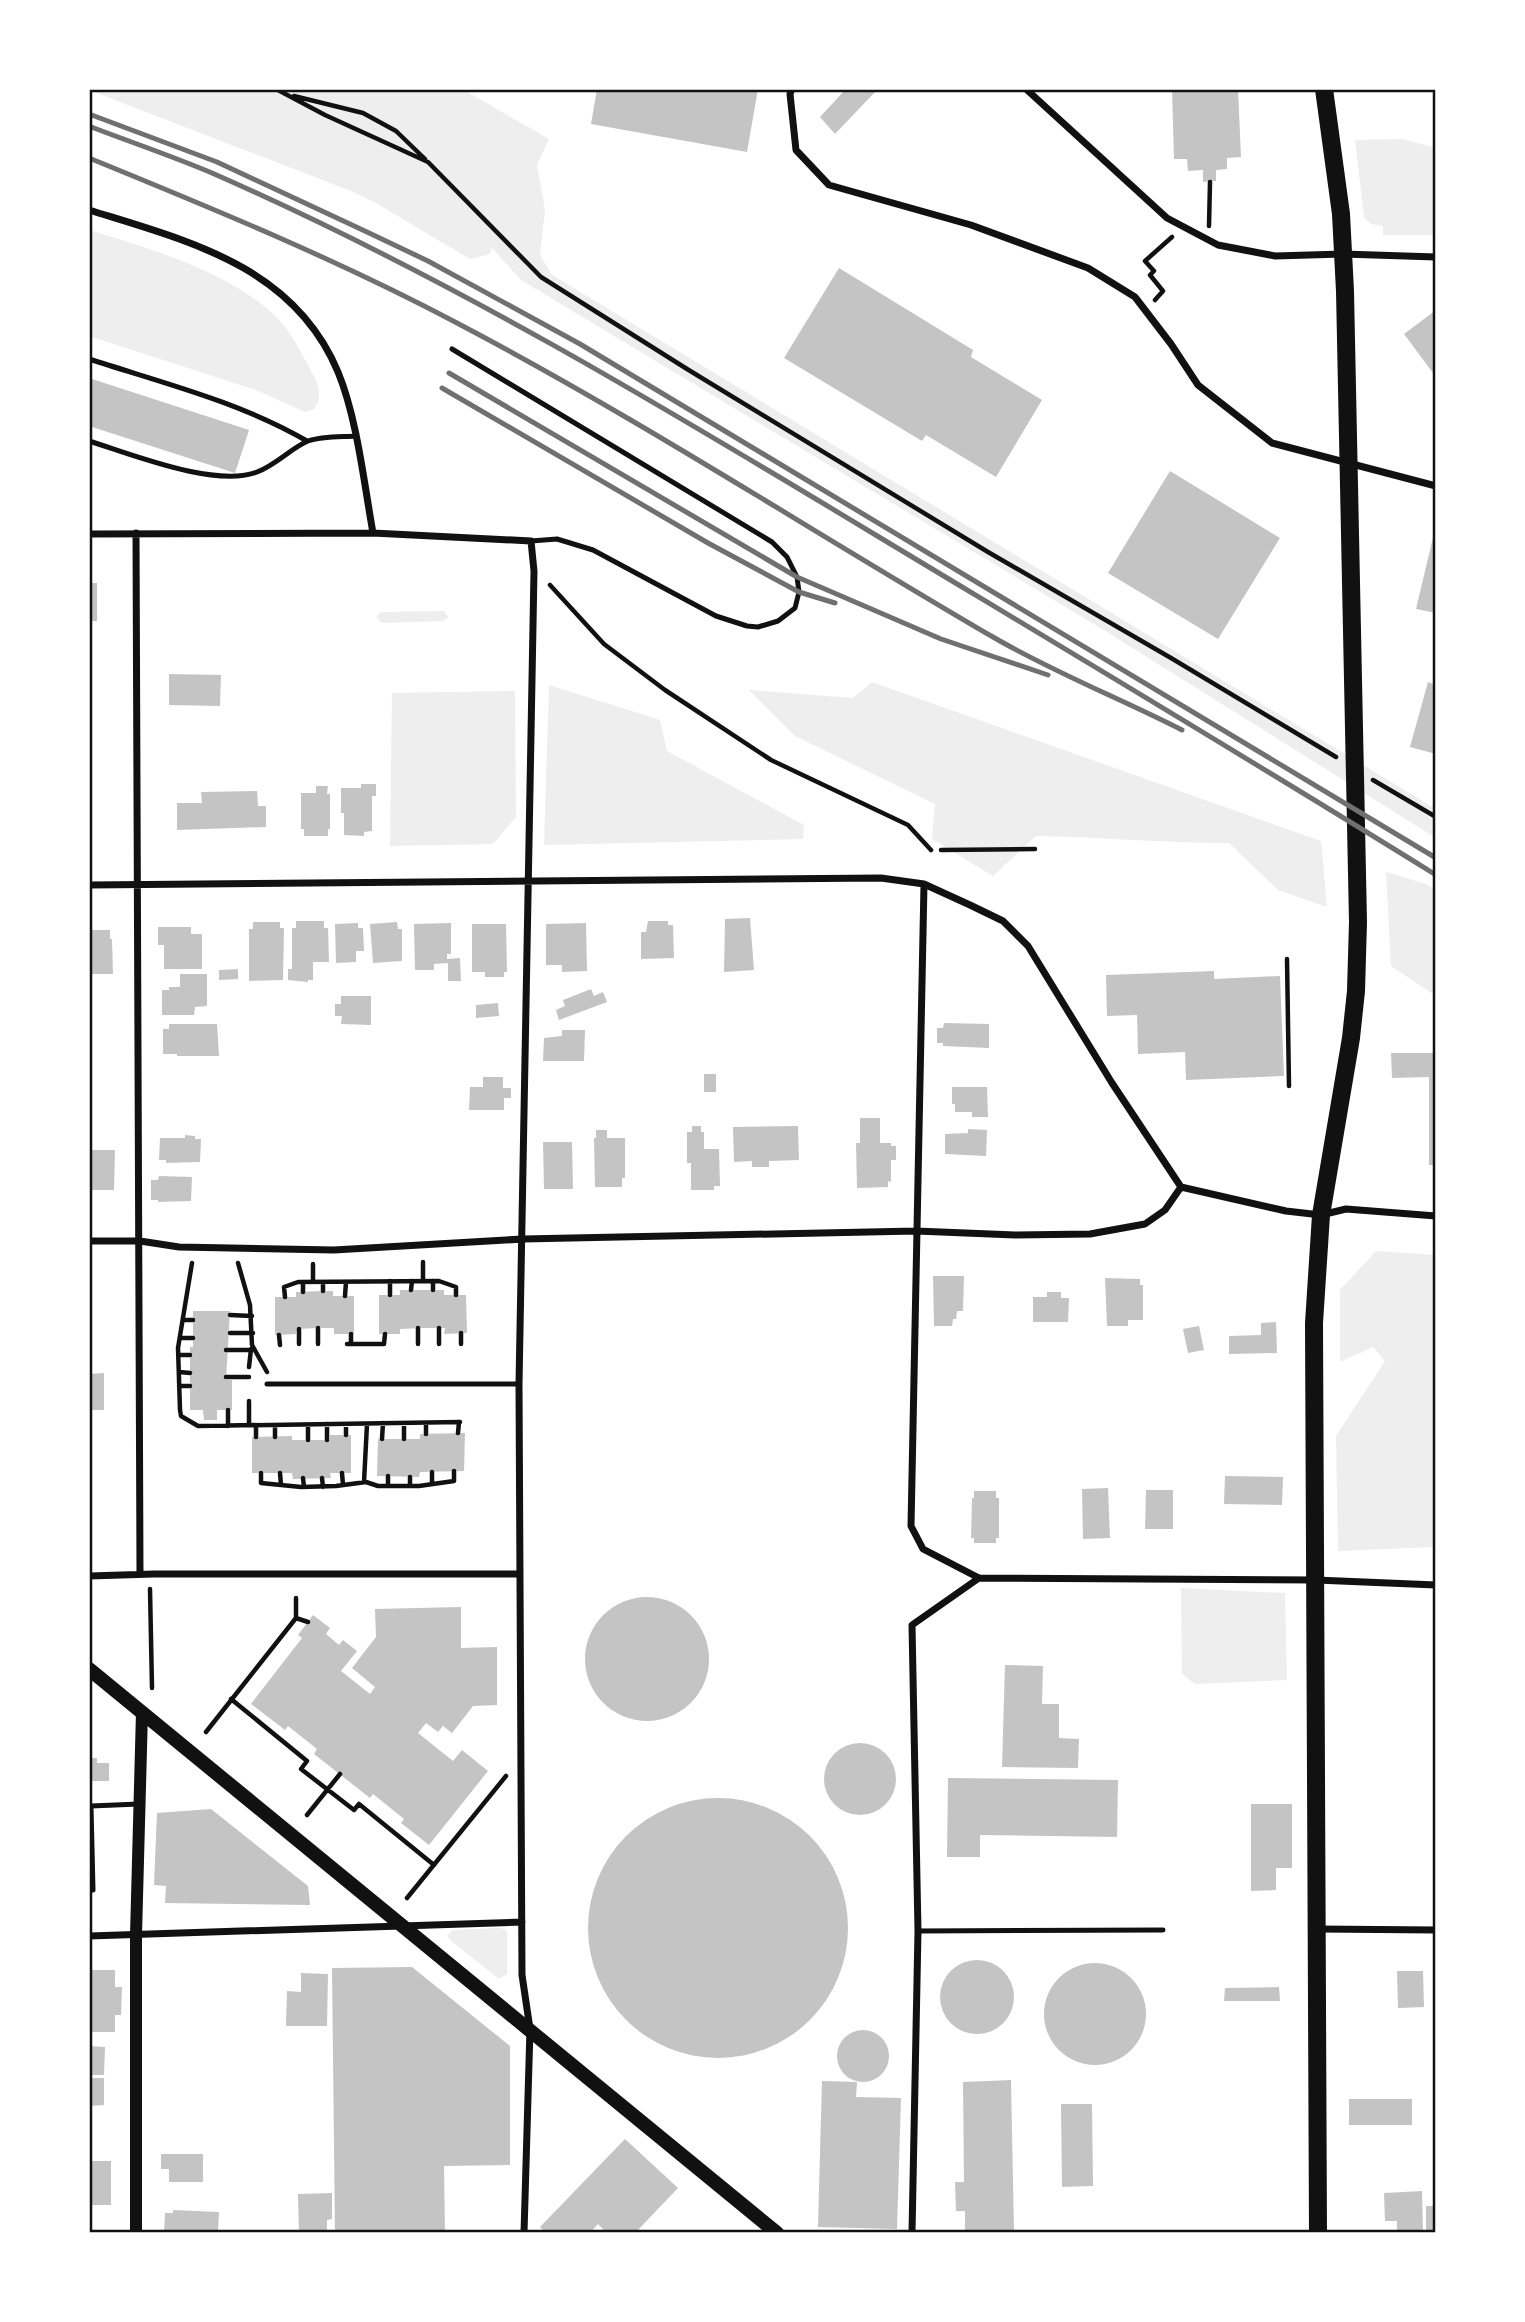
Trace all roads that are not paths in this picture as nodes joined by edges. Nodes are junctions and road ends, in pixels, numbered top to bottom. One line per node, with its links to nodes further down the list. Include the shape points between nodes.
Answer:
1 (792, 89): 12 (street, via 796,150 829,185 971,225 1088,268 1135,297 1198,385 1272,443)
2 (1026, 89): 5 (street, via 1167,218 1209,241 1275,256)
3 (1324, 89): 5 (main road)
4 (89, 210): 9 (street, via 235,261 287,298 314,330 338,373)
5 (1343, 254): 6 (street); 22 (main road, via 1358,922 1351,1038)
6 (1436, 257)
7 (452, 349): 16 (lane, via 772,542 787,557 799,592 795,608 778,621 747,626 716,616 593,550 558,538)
8 (89, 359): 11 (lane, via 233,405)
9 (356, 436): 11 (lane); 14 (street)
10 (89, 441): 11 (lane, via 159,464 233,476 255,473)
11 (307, 442)
12 (1436, 486)
13 (136, 533): 14 (street); 15 (street); 20 (street)
14 (373, 533): 16 (street)
15 (89, 534)
16 (531, 541): 17 (street)
17 (528, 882): 18 (street, via 881,878); 20 (street); 25 (street)
18 (924, 884): 21 (street, via 1003,921 1028,946); 24 (street)
19 (89, 885): 20 (street)
20 (138, 885): 27 (street)
21 (1181, 1187): 22 (street); 24 (street, via 1165,1210 1145,1224 1090,1234)
22 (1321, 1215): 23 (street, via 1346,1209); 34 (main road, via 1314,1323)
23 (1436, 1216)
24 (916, 1231): 25 (street); 33 (street, via 911,1527 923,1549)
25 (523, 1240): 27 (street, via 334,1250 179,1247); 29 (street)
26 (89, 1241): 27 (street)
27 (140, 1241): 30 (street)
28 (267, 1384): 29 (lane)
29 (519, 1384): 31 (street)
30 (140, 1574): 31 (street); 32 (street)
31 (519, 1574): 41 (street)
32 (89, 1576)
33 (979, 1578): 34 (street); 46 (street, via 912,1625)
34 (1316, 1580): 35 (street); 43 (main road)
35 (1436, 1585)
36 (89, 1669): 37 (main road)
37 (142, 1712): 38 (street); 42 (main road)
38 (139, 1804): 39 (lane); 48 (street)
39 (90, 1806): 40 (lane, via 93,1890)
40 (89, 1890)
41 (522, 1922): 42 (street); 49 (street, via 522,1986)
42 (405, 1927): 48 (street); 49 (main road)
43 (1318, 1929): 45 (street); 54 (main road)
44 (1163, 1930): 46 (lane)
45 (1436, 1930)
46 (918, 1931): 53 (street)
47 (89, 1936): 48 (street)
48 (136, 1936): 50 (street)
49 (530, 2029): 51 (street); 52 (main road)
50 (136, 2233)
51 (524, 2233)
52 (777, 2233)
53 (912, 2233)
54 (1318, 2233)

